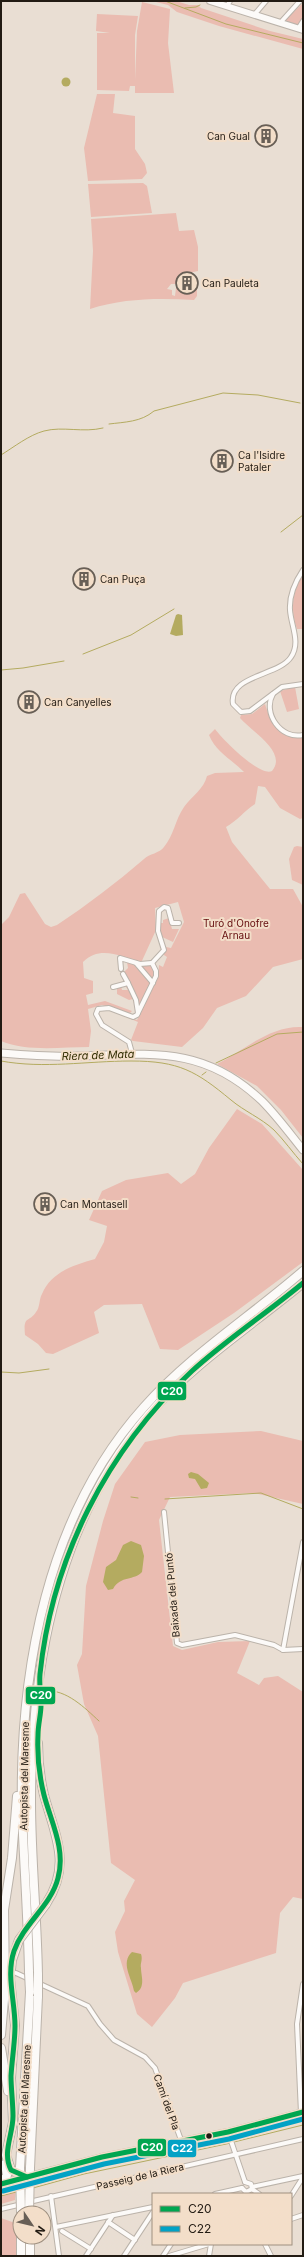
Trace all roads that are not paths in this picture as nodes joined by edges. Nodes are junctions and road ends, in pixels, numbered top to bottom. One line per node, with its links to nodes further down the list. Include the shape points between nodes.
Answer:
1 (210, 1): 4 (street)
2 (266, 1): 5 (street)
3 (300, 1): 7 (street)
4 (228, 4): 5 (street)
5 (254, 15): 7 (street)
6 (303, 21): 8 (street)
7 (280, 23): 8 (street)
8 (300, 29)
9 (303, 570): 11 (street, via 297,579 290,608 296,639 292,657 279,668 250,679 234,693 233,704 238,710 250,711)
10 (303, 684): 11 (street, via 285,686)
11 (274, 693): 12 (street, via 269,704 273,720 288,733)
12 (303, 735)
13 (179, 923): 15 (street, via 172,924 168,908 159,910 158,931 163,953)
14 (136, 963): 15 (street); 16 (street, via 120,958); 19 (street)
15 (152, 964): 19 (street, via 157,973)
16 (121, 969)
17 (123, 974): 18 (street)
18 (128, 983): 20 (street); 21 (street, via 136,1000)
19 (153, 983): 21 (street)
20 (113, 987)
21 (138, 1013): 23 (street, via 133,1017 109,1008 98,1009 96,1014 102,1025 130,1042)
22 (1, 1053): 23 (main road, via 76,1056)
23 (132, 1053): 24 (main road, via 178,1057 207,1066 229,1077 262,1102)
24 (303, 1150)
25 (303, 1272): 32 (highway, Autopista del Maresme, via 173,1377 130,1423 97,1471 67,1532 49,1587 33,1660)
26 (303, 1283): 31 (highway, Autopista del Maresme, via 195,1368 163,1399 124,1446 102,1479 69,1551 49,1626)
27 (164, 1512): 30 (street, Baixada del Puntó, via 177,1643 182,1645 235,1635 274,1645)
28 (303, 1542): 30 (street)
29 (303, 1649): 30 (street, Baixada del Puntó)
30 (283, 1650)
31 (40, 1677): 42 (highway, bridge, via 39,1768 58,1841 60,1861 58,1880 46,1904 19,1940 10,1968 15,2025 11,2078 13,2122); 53 (highway, Autopista del Maresme, bridge, via 31,1802 38,1996)
32 (25, 1728): 35 (highway, via 20,1748 13,1850 4,1910 5,1988); 52 (highway, Autopista del Maresme, bridge, via 22,1811 30,1992)
33 (16, 1973): 40 (street, Camí del Pla, via 88,2006 114,2040 150,2062 155,2068)
34 (303, 1984): 37 (street, via 297,2024)
35 (1, 2035)
36 (1, 2048): 42 (highway, via 10,2119)
37 (302, 2113): 38 (street)
38 (228, 2132): 40 (street); 41 (street)
39 (303, 2139): 41 (street, Passeig de la Riera)
40 (181, 2140): 44 (street, via 102,2157)
41 (236, 2155): 46 (street); 51 (street, Passeig de la Riera)
42 (3, 2156): 44 (highway, via 11,2170); 45 (highway, via 7,2175)
43 (303, 2177): 47 (street); 48 (street)
44 (27, 2178): 45 (street)
45 (2, 2182)
46 (245, 2182): 48 (street); 48 (street, via 249,2182)
47 (301, 2184): 50 (street)
48 (247, 2191): 49 (street)
49 (226, 2193)
50 (292, 2195)
51 (52, 2196): 55 (street, Passeig de la Riera); 61 (street)
52 (20, 2205)
53 (29, 2205)
54 (152, 2207): 57 (street)
55 (1, 2209)
56 (152, 2214): 63 (street)
57 (113, 2215): 60 (street); 61 (street)
58 (303, 2215): 59 (street)
59 (292, 2218)
60 (108, 2222): 63 (street); 70 (street)
61 (56, 2227): 73 (street)
62 (62, 2231): 70 (street)
63 (135, 2240): 75 (street)
64 (21, 2245): 71 (highway)
65 (30, 2245): 72 (highway)
66 (169, 2245): 76 (street)
67 (207, 2245): 77 (street)
68 (210, 2245): 78 (street)
69 (266, 2245): 79 (street)
70 (91, 2249): 74 (street)
71 (21, 2256)
72 (30, 2256)
73 (59, 2256)
74 (86, 2256)
75 (124, 2256)
76 (163, 2256)
77 (170, 2256)
78 (209, 2256)
79 (271, 2256)

